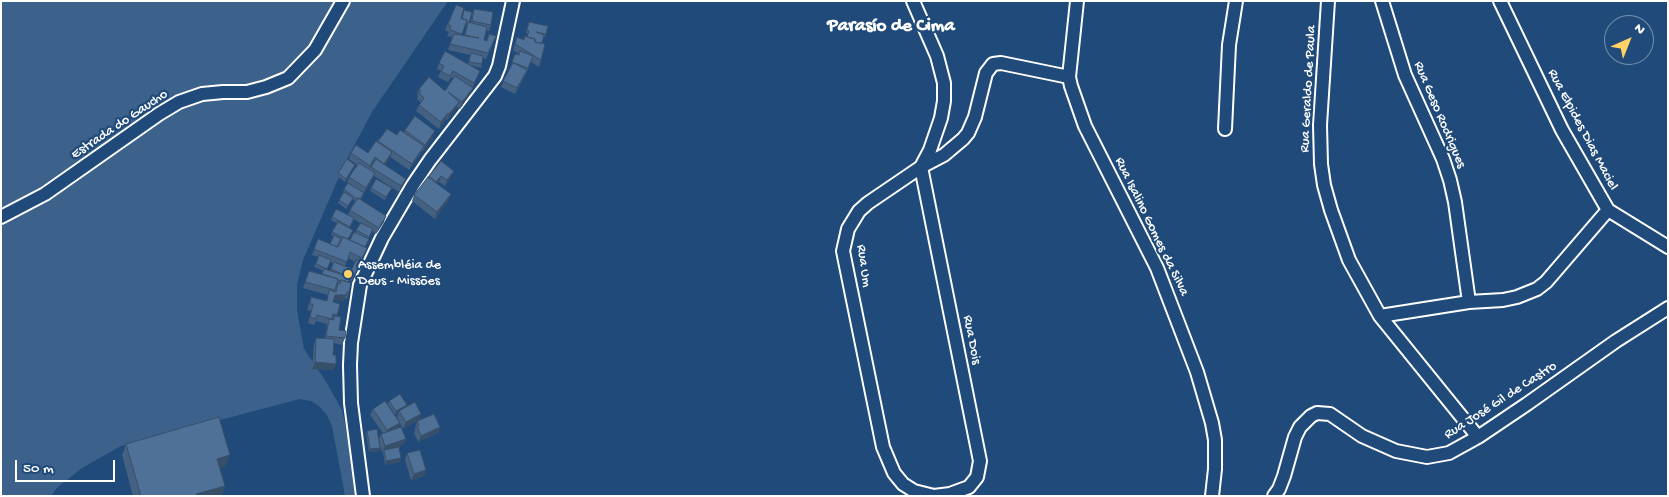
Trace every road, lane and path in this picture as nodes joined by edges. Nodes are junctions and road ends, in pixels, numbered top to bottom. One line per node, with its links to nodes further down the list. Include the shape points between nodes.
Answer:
1 (343, 1): 13 (street, Estrada do Gaucho, via 315,50 288,78 247,92 202,94 179,102 45,194)
2 (513, 1): 20 (street, via 495,76 413,185 382,238 360,285 350,365 351,403)
3 (913, 1): 11 (street, via 942,70 945,92 941,118)
4 (1077, 1): 9 (street, Rua Isalino Gomes da Silva)
5 (1236, 1): 10 (street)
6 (1328, 1): 17 (street, Rua Geraldo de Paula, via 1320,125 1324,186 1349,260)
7 (1382, 1): 15 (street, Rua Geso Rodrigues, via 1405,75 1450,180)
8 (1500, 1): 12 (street, Rua Elpides Dias Maciel, via 1562,130)
9 (1069, 77): 11 (street, Rua Um, via 993,64 986,73 968,133 944,155); 22 (street, Rua Isalino Gomes da Silva, via 1085,126 1157,268 1197,372 1215,440)
10 (1225, 129)
11 (921, 168): 19 (street, Rua Dois, via 980,461 972,484 964,490); 21 (street, Rua Um, via 859,211 848,230 844,251 886,457 903,484 914,491)
12 (1608, 210): 14 (street, Rua Elpides Dias Maciel); 15 (street, via 1537,289 1502,300)
13 (1, 217)
14 (1668, 247)
15 (1469, 302): 17 (street)
16 (1668, 308): 18 (street, Rua José Gil de Castro)
17 (1380, 316): 18 (street, Rua Geraldo de Paula)
18 (1478, 437): 23 (street, Rua José Gil de Castro, via 1450,453 1417,456 1374,442 1330,414 1317,414 1300,427)
19 (942, 495): 21 (street, Rua Um)
20 (363, 496)
21 (934, 496)
22 (1212, 496)
23 (1274, 496)

